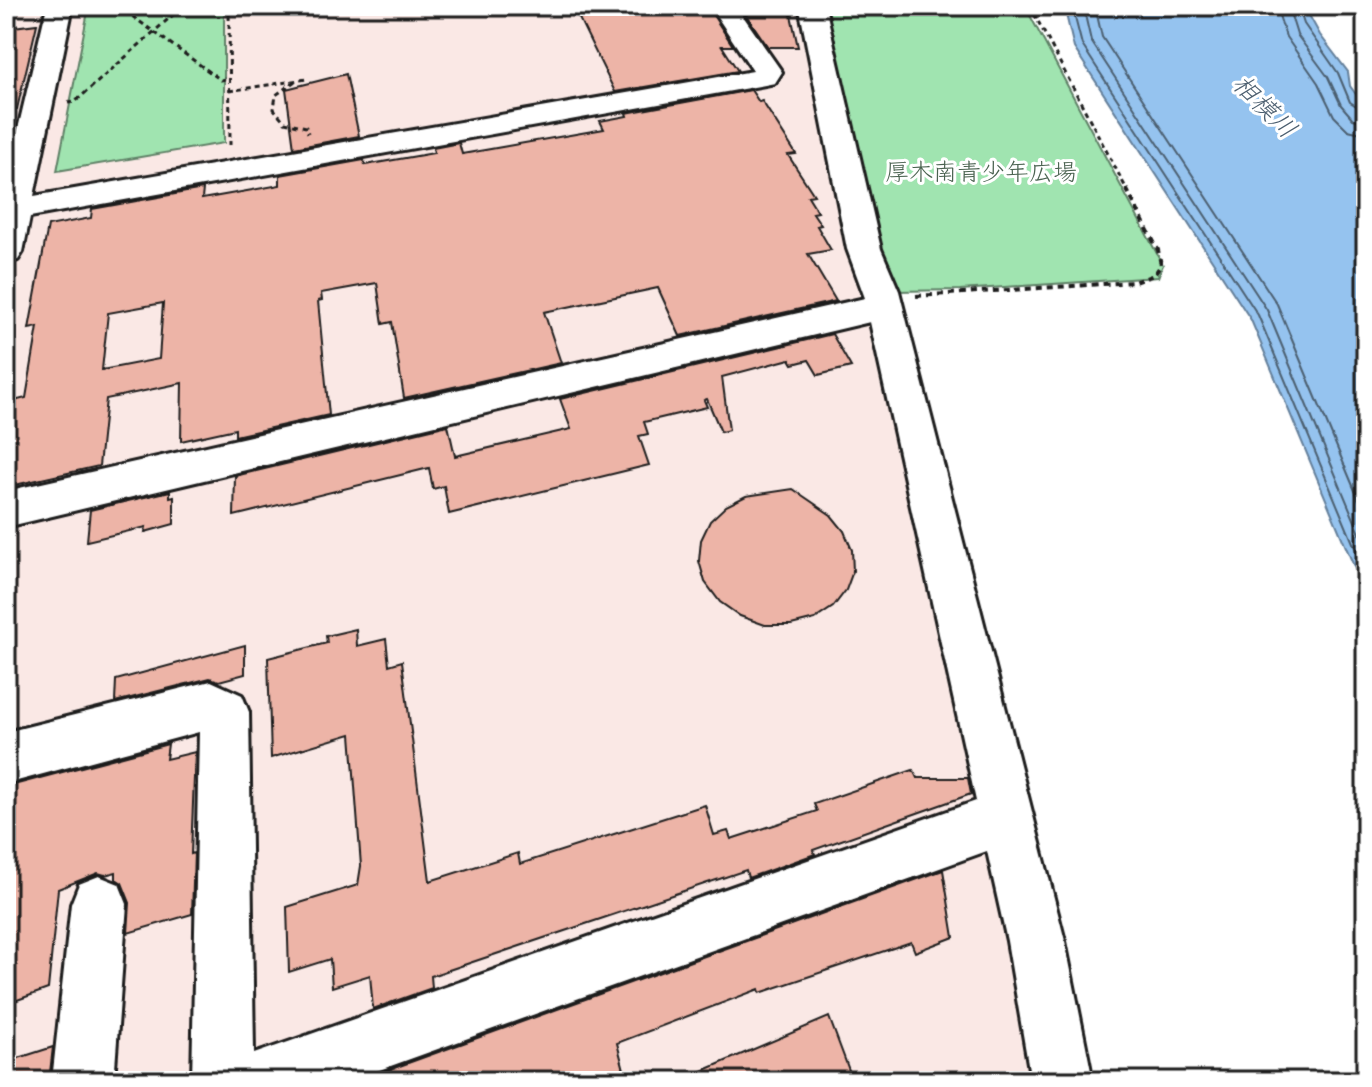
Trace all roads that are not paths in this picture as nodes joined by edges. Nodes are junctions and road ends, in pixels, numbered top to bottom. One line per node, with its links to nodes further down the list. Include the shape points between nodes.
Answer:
1 (60, 6): 4 (street)
2 (723, 6): 4 (street, via 768,72 765,77)
3 (812, 6): 6 (street, via 864,249 883,289)
4 (11, 210): 5 (street)
5 (6, 252)
6 (884, 306): 7 (street); 9 (street)
7 (6, 509)
8 (6, 758): 12 (street, via 211,705 224,712)
9 (1006, 817): 13 (street); 14 (street)
10 (99, 904): 11 (street)
11 (83, 1081)
12 (223, 1081)
13 (263, 1081)
14 (1062, 1081)

